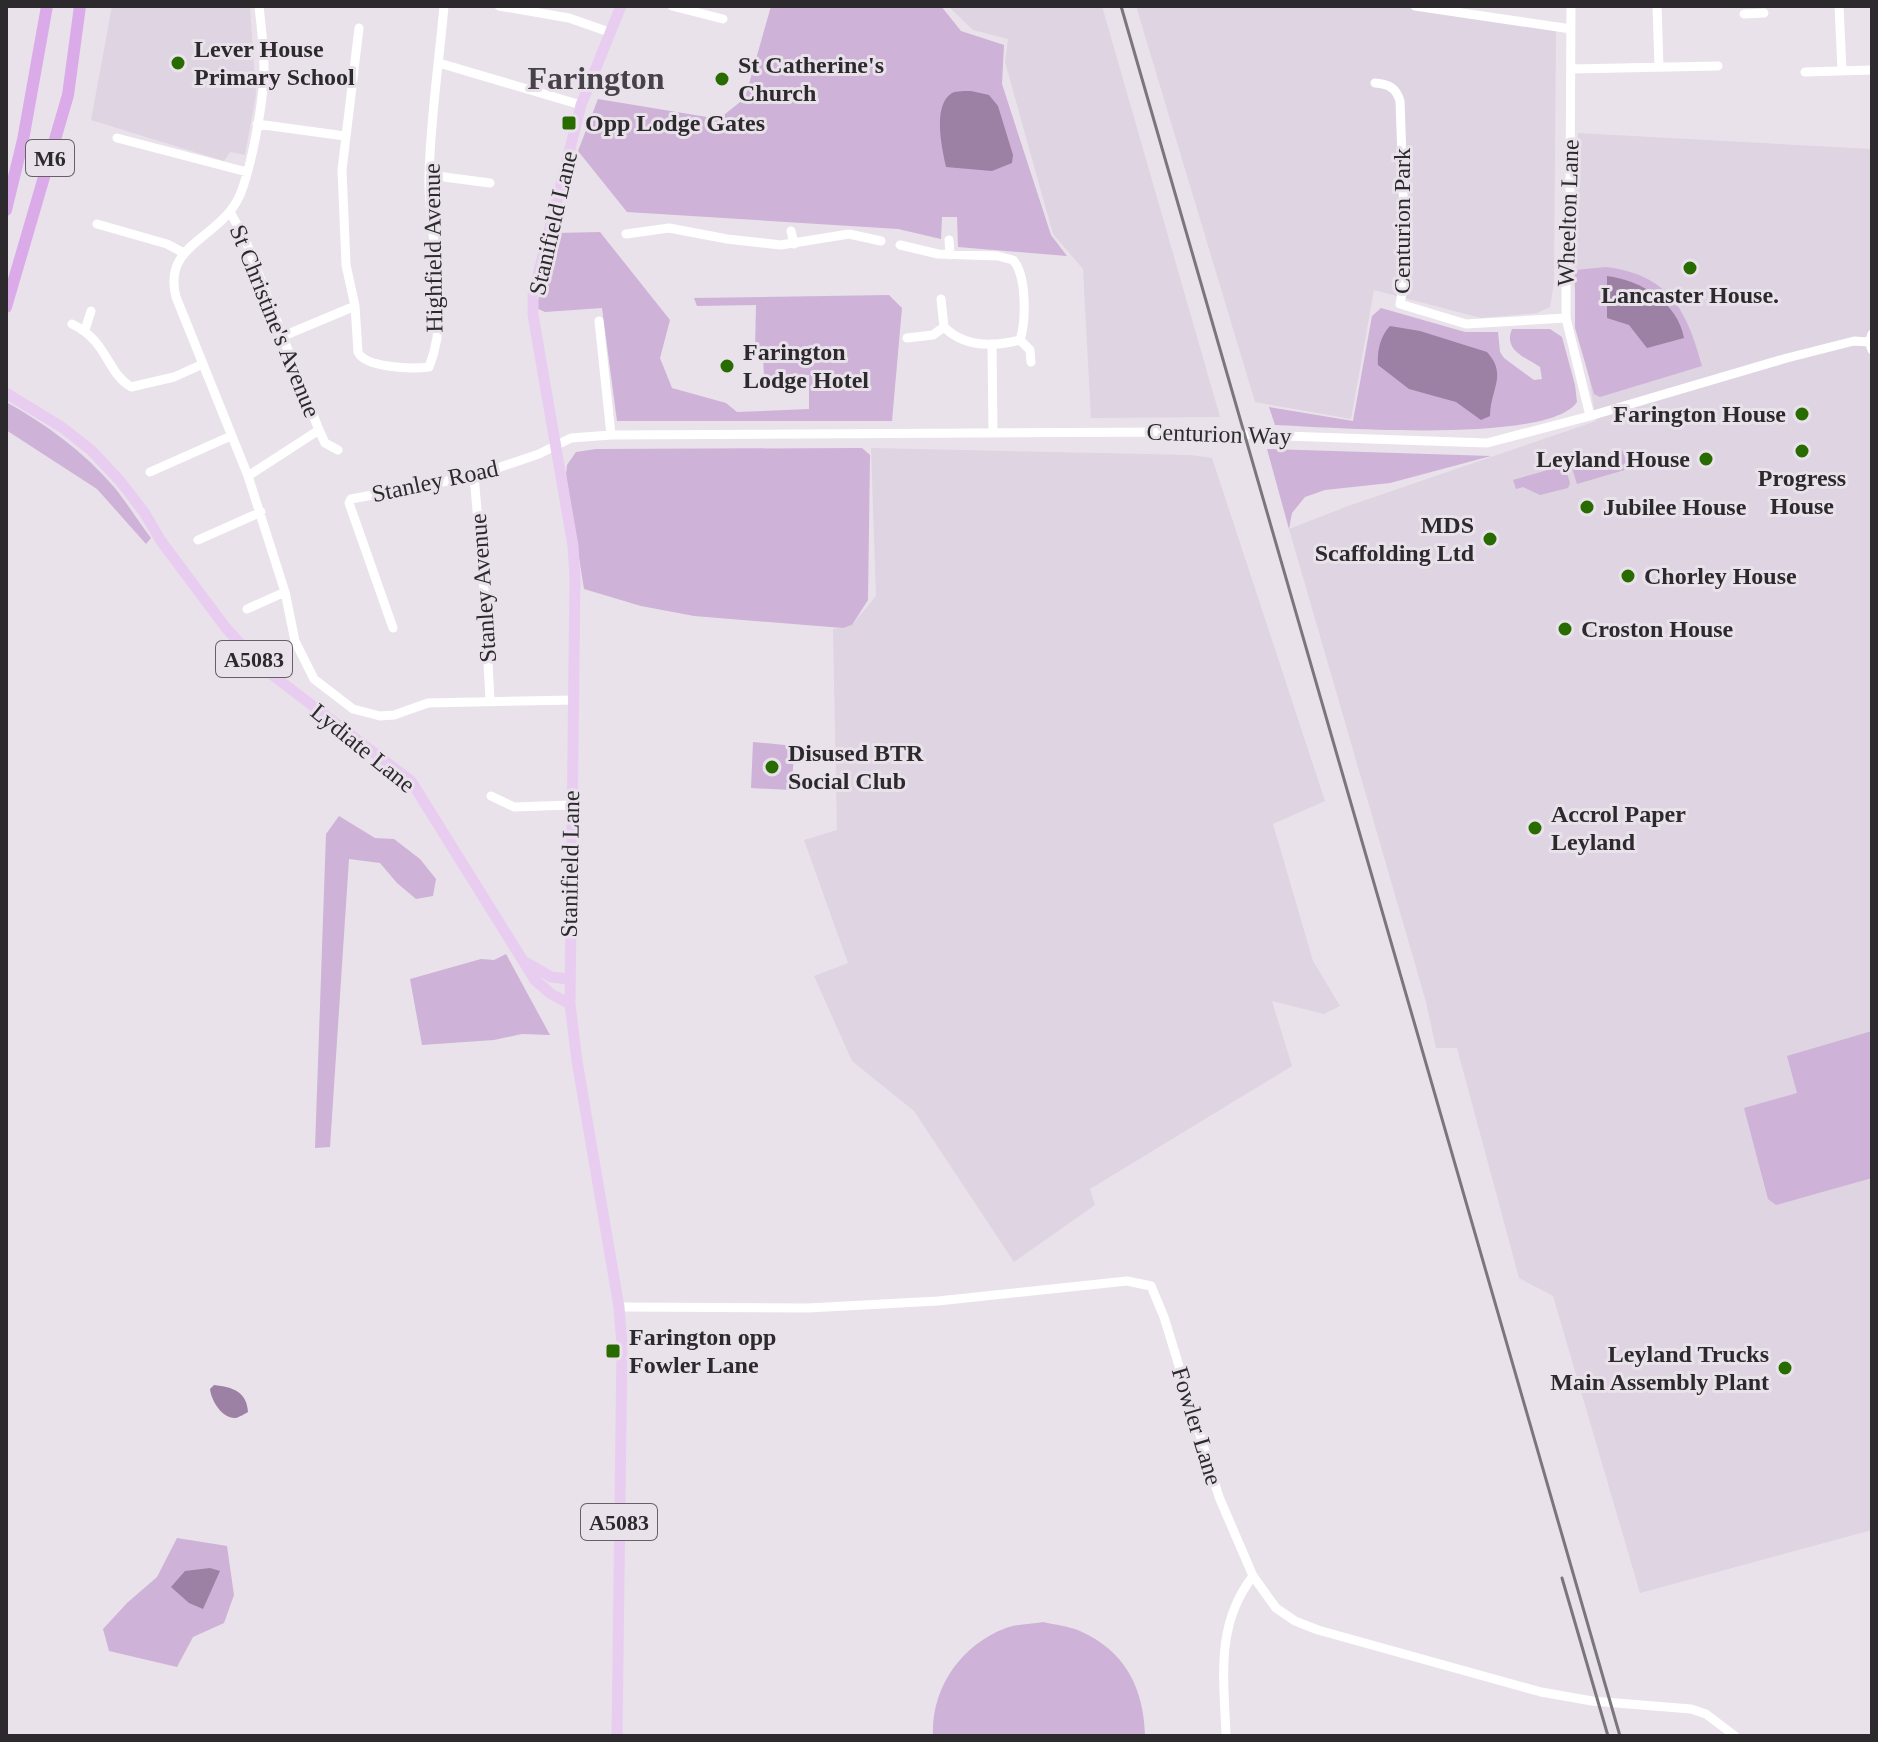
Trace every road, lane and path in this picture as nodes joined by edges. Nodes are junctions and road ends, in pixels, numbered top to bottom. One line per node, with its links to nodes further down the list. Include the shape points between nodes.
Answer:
1 (47, 6): 31 (highway, M6)
2 (80, 6): 44 (highway, M6, via 68,95)
3 (259, 6): 25 (street, via 264,69)
4 (444, 6): 16 (street, Highfield Avenue)
5 (499, 6): 15 (street, via 569,18)
6 (621, 6): 15 (main road, Stanifield Lane)
7 (672, 6): 12 (street)
8 (1415, 6): 14 (street)
9 (1571, 6): 14 (street, Wheelton Lane)
10 (1657, 6): 18 (street)
11 (1839, 6): 21 (street)
12 (723, 19)
13 (359, 28): 26 (street)
14 (1571, 29): 19 (street, Wheelton Lane)
15 (609, 32): 24 (main road, Stanifield Lane)
16 (439, 63): 24 (street); 29 (street, Highfield Avenue)
17 (1718, 66): 18 (street)
18 (1659, 67): 19 (street)
19 (1571, 69): 46 (street, Wheelton Lane)
20 (1872, 70): 21 (street)
21 (1842, 71): 22 (street)
22 (1805, 72)
23 (1375, 83): 46 (street, Centurion Park, via 1397,91 1400,101 1406,272 1400,304 1466,324)
24 (581, 105): 64 (main road, Stanifield Lane, via 533,295)
25 (257, 124): 26 (street); 28 (street)
26 (345, 136): 43 (street, via 342,203)
27 (117, 138): 28 (street)
28 (247, 172): 32 (street)
29 (429, 175): 30 (street); 43 (street, Highfield Avenue, via 439,308 429,367 361,358)
30 (490, 183)
31 (6, 210)
32 (230, 212): 40 (street); 51 (street, St Christine's Avenue)
33 (97, 224): 40 (street)
34 (791, 231): 38 (street)
35 (626, 234): 38 (street, via 669,228)
36 (949, 240): 41 (street)
37 (881, 241): 38 (street, via 849,234)
38 (794, 244)
39 (900, 245): 41 (street)
40 (184, 253): 57 (street, via 172,280)
41 (950, 255): 53 (street, via 998,256 1018,265 1024,329)
42 (941, 299): 49 (street)
43 (355, 306): 51 (street)
44 (6, 307)
45 (91, 311): 50 (street)
46 (1566, 318): 59 (street, Wheelton Lane)
47 (599, 321): 62 (street)
48 (72, 324): 50 (street)
49 (944, 327): 52 (street, via 933,335); 55 (street, via 962,342)
50 (85, 330): 57 (street, via 121,381 131,387)
51 (281, 337): 60 (street, St Christine's Avenue)
52 (907, 338)
53 (1020, 340): 55 (street); 56 (street, via 1030,350)
54 (1871, 342): 59 (street, Centurion Way, via 1854,341 1787,358)
55 (992, 344): 61 (street)
56 (1031, 362)
57 (203, 364): 63 (street)
58 (6, 393): 78 (main road, Lydiate Lane / A5083, via 92,451 144,512 226,628 262,667 411,781)
59 (1590, 416): 61 (street, Centurion Way, via 1487,443)
60 (319, 430): 65 (street, St Christine's Avenue, via 325,443); 67 (street, St Christine's Avenue)
61 (993, 433): 62 (street, Centurion Way)
62 (611, 435): 64 (street, Centurion Way)
63 (231, 436): 66 (street); 67 (street)
64 (555, 444): 68 (street, Stanley Road); 75 (main road, Stanifield Lane, via 573,546)
65 (338, 450)
66 (150, 472)
67 (248, 476): 69 (street)
68 (474, 476): 73 (street, Stanley Road, via 351,499); 74 (street, Stanley Avenue)
69 (261, 512): 70 (street); 71 (street)
70 (198, 540)
71 (285, 592): 72 (street); 74 (street, via 295,641 314,679 353,709 380,716 428,703)
72 (247, 609)
73 (393, 628)
74 (490, 700): 75 (street)
75 (573, 700): 77 (main road, Stanifield Lane)
76 (491, 796): 77 (street, via 514,807)
77 (571, 805): 79 (main road, Stanifield Lane)
78 (524, 961): 79 (main road, via 551,977); 80 (main road, Lydiate Lane / A5083, via 542,988)
79 (568, 979): 80 (main road, Stanifield Lane / A5083)
80 (570, 1004): 81 (main road, Stanifield Lane / A5083)
81 (619, 1307): 82 (street, Fowler Lane, via 808,1308 1127,1281 1151,1286 1219,1497); 83 (main road, Stanifield Lane / A5083)
82 (1253, 1576): 84 (street, via 1231,1611 1225,1638); 85 (street, Fowler Lane, via 1276,1608 1318,1630 1541,1692 1691,1709)
83 (617, 1736)
84 (1226, 1736)
85 (1735, 1736)

